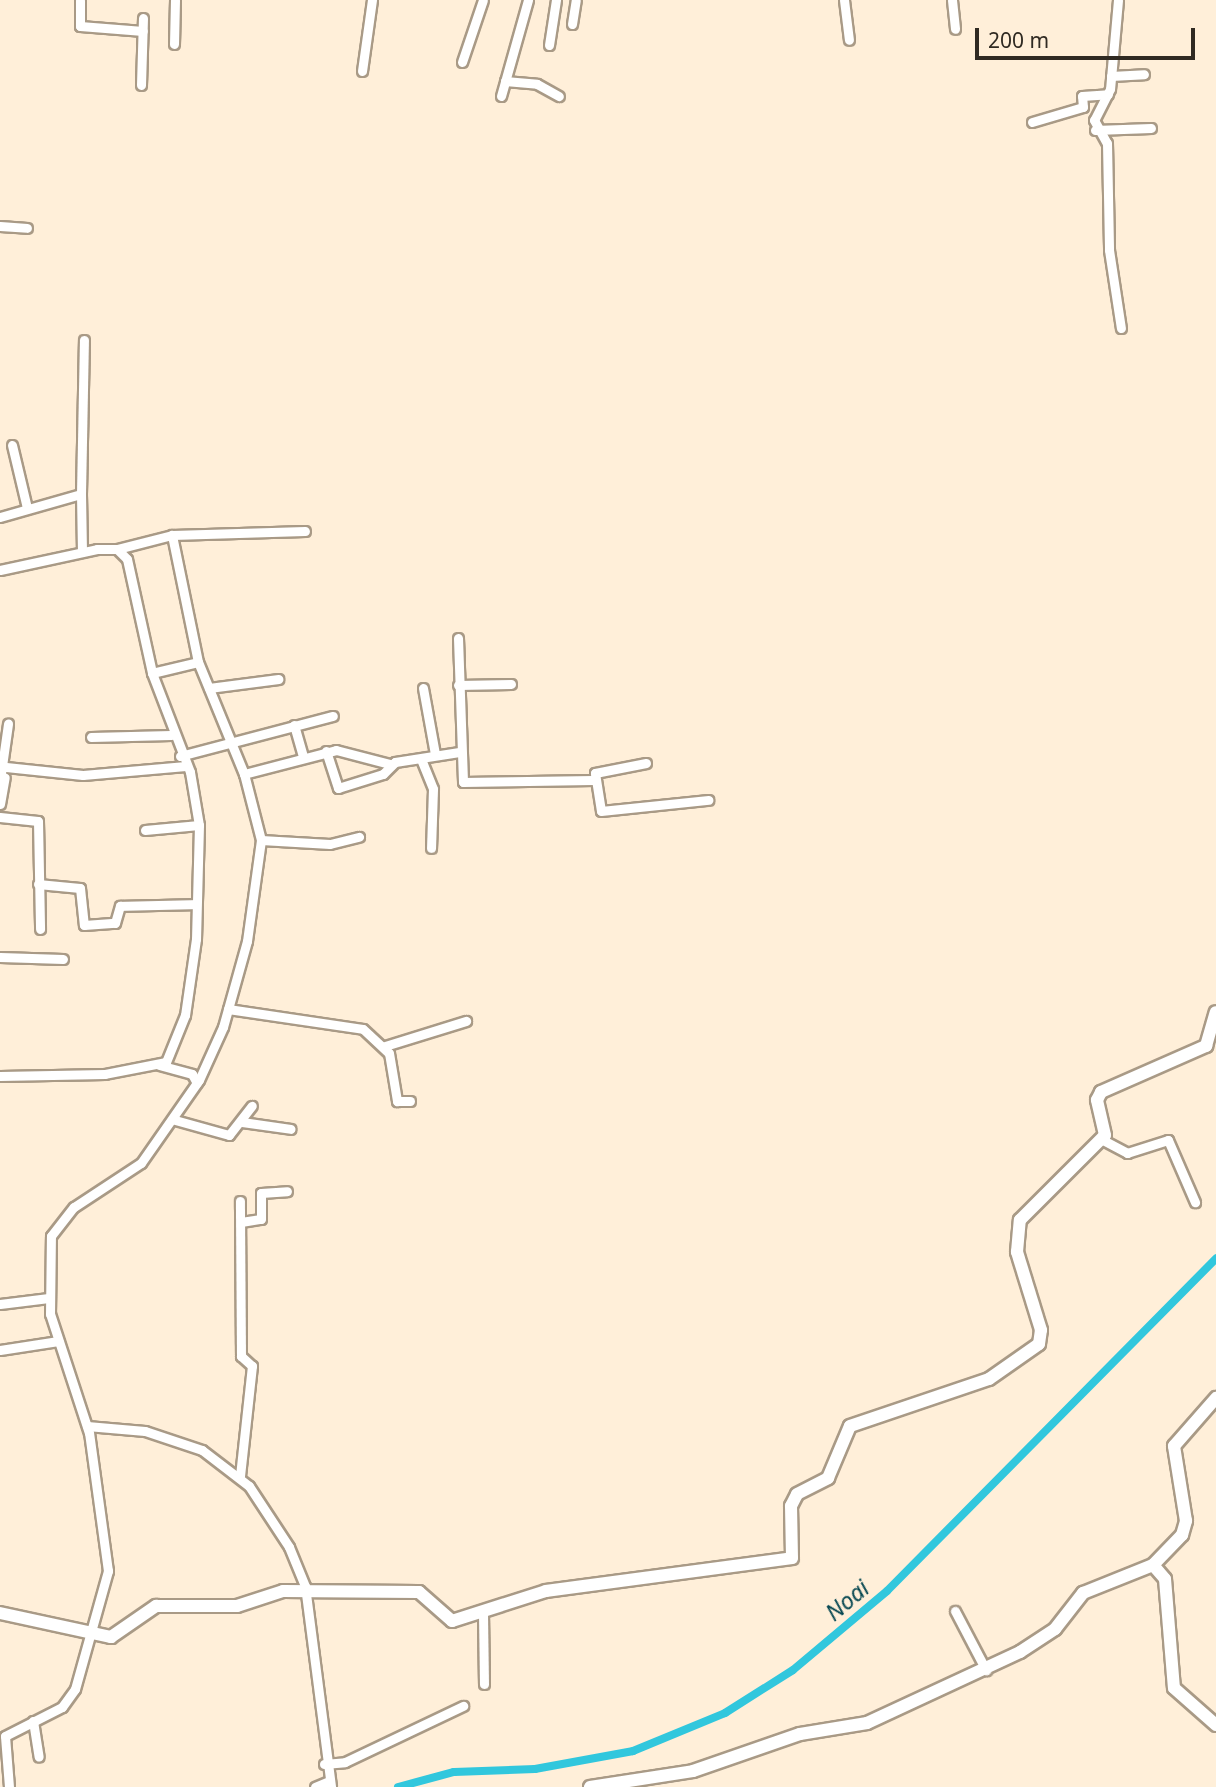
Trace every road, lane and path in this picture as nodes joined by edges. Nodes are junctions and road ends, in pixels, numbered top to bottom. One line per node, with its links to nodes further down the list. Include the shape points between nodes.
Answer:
1 (80, 0): 14 (street, via 80,26)
2 (175, 0): 16 (street)
3 (372, 0): 19 (street)
4 (483, 0): 18 (street)
5 (528, 0): 22 (street)
6 (556, 0): 17 (street)
7 (576, 0): 12 (street)
8 (844, 0): 15 (street)
9 (952, 0): 13 (street)
10 (1118, 0): 21 (street)
11 (143, 18): 14 (street)
12 (572, 24)
13 (955, 29)
14 (143, 31): 23 (street)
15 (849, 40)
16 (173, 44)
17 (549, 45)
18 (462, 62)
19 (362, 71)
20 (1144, 74): 21 (street)
21 (1111, 76): 24 (street)
22 (505, 81): 25 (street); 26 (street, via 537,84)
23 (141, 85)
24 (1108, 94): 27 (street, via 1082,96 1083,107); 29 (street, via 1094,115)
25 (501, 96)
26 (559, 96)
27 (1032, 122)
28 (1151, 128): 29 (street)
29 (1096, 130): 32 (street, via 1107,144 1109,250)
30 (0, 226): 31 (street)
31 (27, 228)
32 (1121, 328)
33 (84, 340): 35 (street)
34 (12, 444): 36 (street)
35 (81, 494): 36 (street); 41 (street)
36 (27, 508): 37 (street)
37 (0, 517)
38 (305, 531): 39 (street)
39 (172, 535): 40 (street); 44 (street)
40 (117, 549): 41 (street); 45 (street, via 138,594)
41 (82, 552): 42 (street)
42 (0, 570)
43 (458, 638): 48 (street)
44 (198, 662): 45 (street); 49 (street)
45 (152, 673): 54 (street)
46 (278, 679): 49 (street)
47 (511, 684): 48 (street)
48 (458, 685): 58 (street)
49 (208, 688): 56 (street)
50 (423, 688): 59 (street)
51 (333, 716): 53 (street)
52 (8, 724): 67 (street)
53 (293, 725): 56 (street); 61 (street)
54 (171, 735): 55 (street); 60 (street)
55 (91, 737)
56 (228, 741): 60 (street); 66 (street)
57 (326, 751): 61 (street); 64 (street); 64 (street, via 336,788 383,775)
58 (459, 752): 59 (street); 68 (street, via 468,785)
59 (435, 754): 62 (street)
60 (180, 756): 65 (street)
61 (303, 757): 66 (street)
62 (421, 759): 64 (street); 76 (street, via 433,789)
63 (646, 763): 68 (street, via 602,769)
64 (390, 764)
65 (186, 766): 67 (street, via 83,775); 72 (street)
66 (244, 774): 75 (street)
67 (3, 775): 70 (street)
68 (593, 780): 69 (street, via 603,812)
69 (708, 800)
70 (0, 804)
71 (0, 817): 77 (street, via 38,821)
72 (199, 825): 73 (street); 78 (street)
73 (145, 830)
74 (359, 837): 75 (street, via 330,844)
75 (261, 840): 82 (street, via 247,941)
76 (431, 848)
77 (38, 884): 78 (street, via 80,888 84,925 112,925 120,906); 79 (street)
78 (196, 904): 86 (street, via 185,1015 173,1052)
79 (40, 929)
80 (0, 957): 81 (street)
81 (63, 959)
82 (228, 1009): 85 (street, via 349,1024); 88 (street)
83 (1216, 1012): 94 (street, via 1206,1046 1101,1092)
84 (466, 1021): 85 (street)
85 (385, 1046): 89 (street, via 397,1101)
86 (157, 1065): 87 (street, via 105,1074); 88 (street, via 192,1074)
87 (0, 1076)
88 (197, 1083): 91 (street)
89 (411, 1101)
90 (252, 1105): 92 (street)
91 (175, 1120): 92 (street, via 229,1135); 99 (street, via 141,1163 74,1207 51,1236)
92 (242, 1122): 93 (street)
93 (291, 1129)
94 (1101, 1139): 97 (street, via 1127,1153 1168,1140); 110 (street, via 1020,1220 1017,1252 1041,1330 1039,1344 989,1379 850,1426 828,1478 797,1494 791,1506 792,1558 546,1591)
95 (287, 1191): 98 (street, via 261,1193 261,1219)
96 (240, 1201): 98 (street)
97 (1195, 1202)
98 (241, 1222): 105 (street, via 241,1356 252,1366)
99 (49, 1298): 100 (street); 101 (street)
100 (0, 1304)
101 (58, 1342): 102 (street); 104 (street)
102 (0, 1350)
103 (1216, 1398): 106 (street, via 1174,1446 1186,1521 1182,1535)
104 (87, 1426): 105 (street, via 145,1431 202,1450); 111 (street, via 108,1571)
105 (240, 1476): 107 (street, via 289,1547)
106 (1153, 1564): 112 (street, via 1083,1593 1055,1629); 116 (street, via 1165,1579 1174,1688)
107 (306, 1591): 110 (street, via 419,1592 445,1619); 111 (street, via 283,1591 237,1606 156,1606 117,1636); 119 (street)
108 (954, 1611): 112 (street)
109 (0, 1613): 111 (street)
110 (483, 1614): 113 (street)
111 (91, 1632): 115 (street, via 75,1689 62,1707)
112 (986, 1670): 121 (street, via 867,1723 800,1734 693,1771)
113 (484, 1684)
114 (463, 1706): 119 (street, via 354,1758)
115 (33, 1721): 117 (street); 118 (street)
116 (1216, 1726)
117 (2, 1734): 122 (street)
118 (39, 1757)
119 (324, 1764): 120 (street)
120 (330, 1784): 123 (street)
121 (611, 1785): 124 (street)
122 (9, 1787)
123 (315, 1787)
124 (590, 1787)

